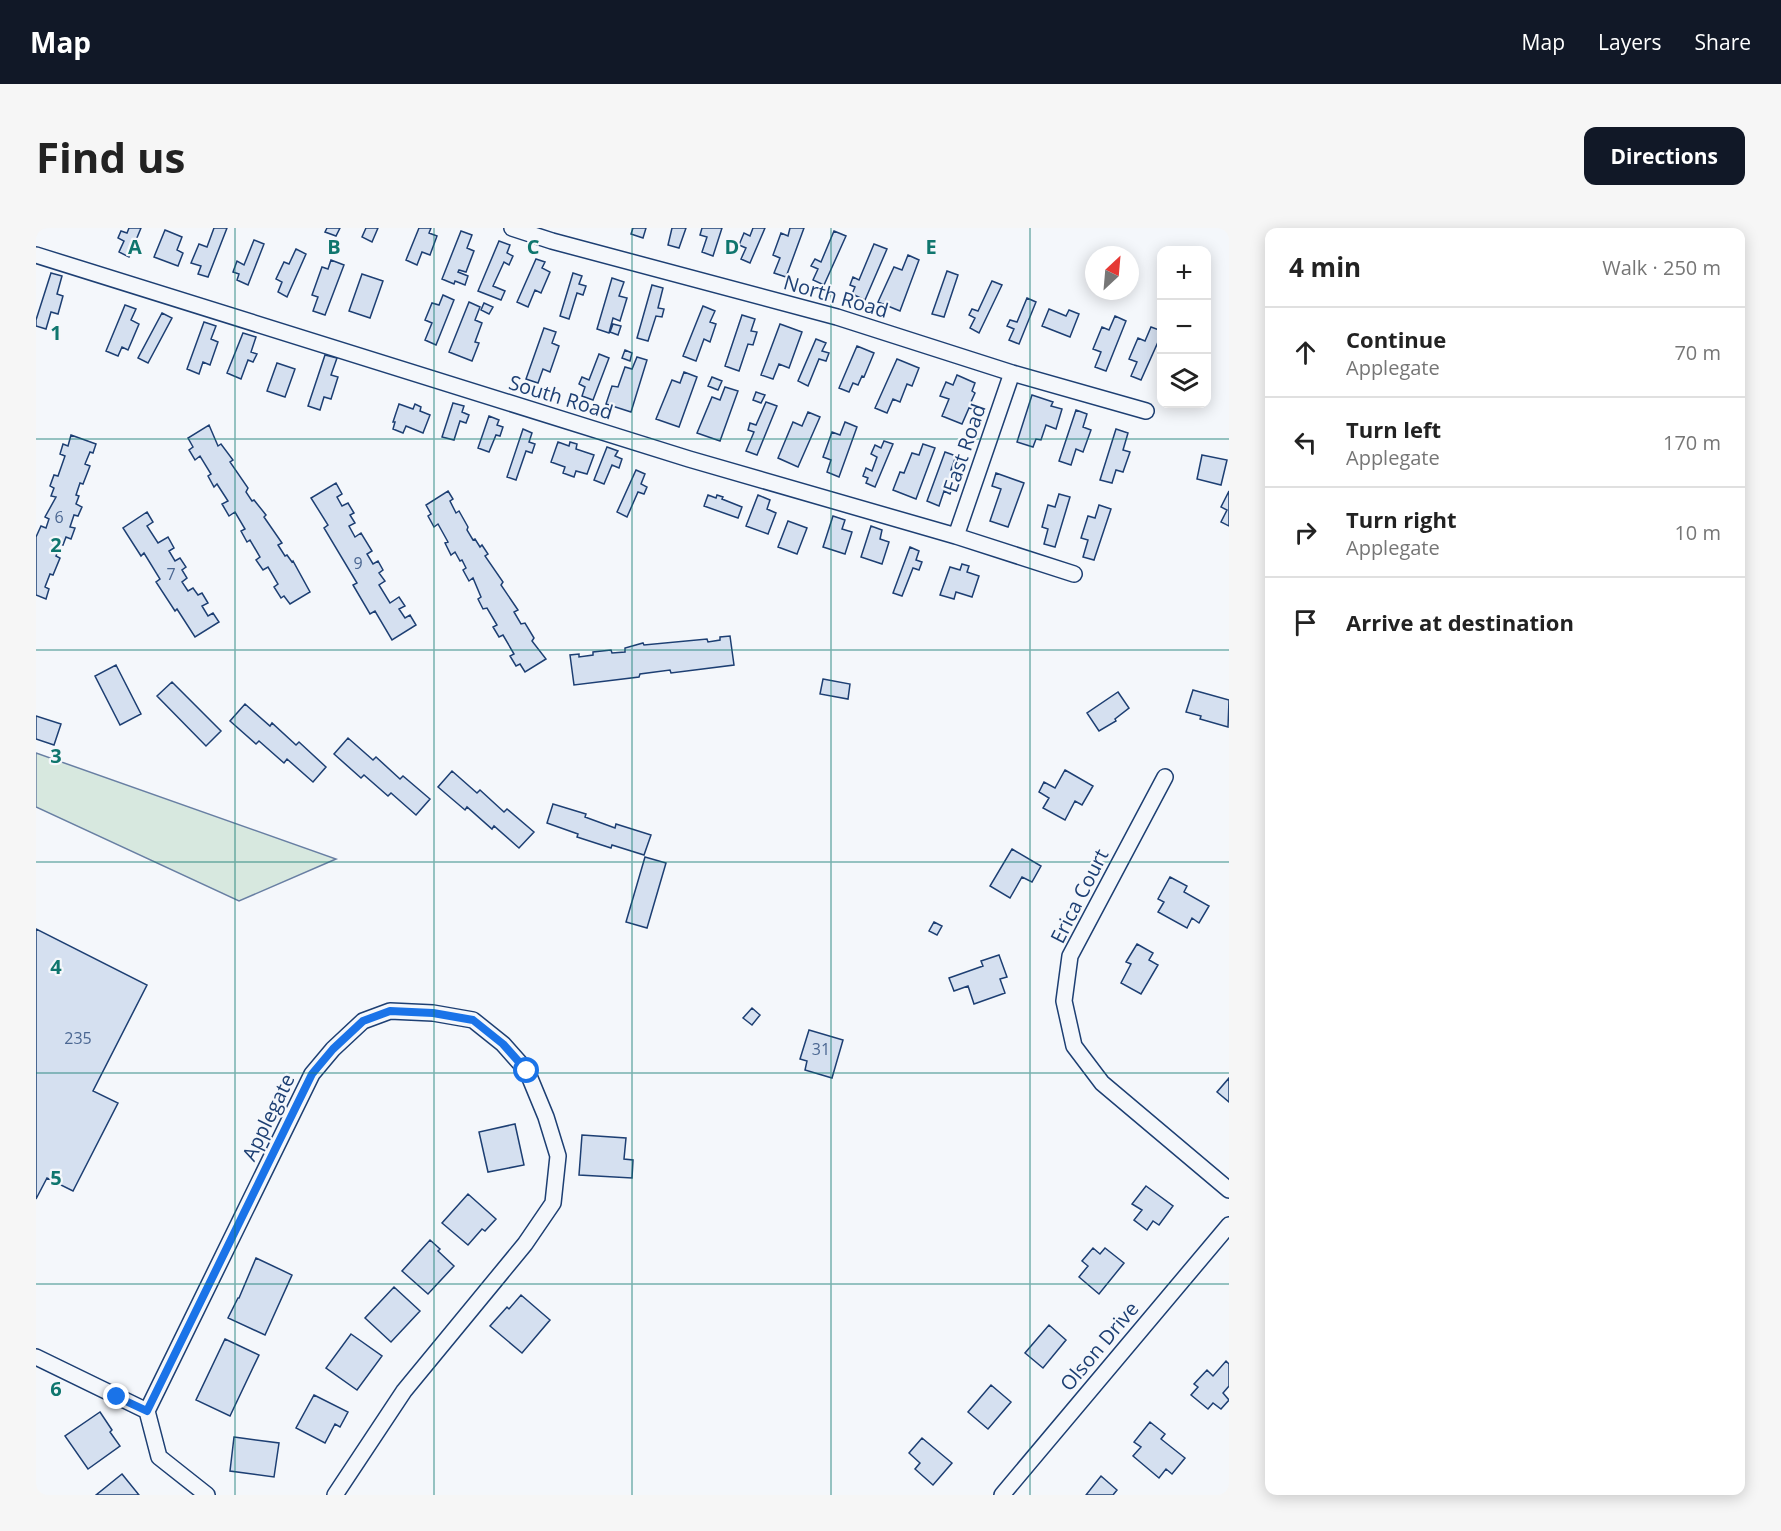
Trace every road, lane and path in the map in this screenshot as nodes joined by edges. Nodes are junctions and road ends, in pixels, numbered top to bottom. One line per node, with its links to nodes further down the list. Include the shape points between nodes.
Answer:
1 (512, 228): 3 (street, North Road, via 837,317)
2 (36, 255): 5 (street, South Road, via 689,459)
3 (1012, 373): 4 (street, North Road); 5 (street, East Road)
4 (1146, 411)
5 (956, 536): 6 (street, South Road)
6 (1074, 574)
7 (1165, 777): 8 (street, Erica Court, via 1070,956 1064,1001 1074,1046 1102,1083)
8 (1229, 1190)
9 (1229, 1225): 14 (street, Olson Drive)
10 (36, 1357): 11 (street)
11 (147, 1411): 12 (street, via 159,1457); 13 (street, Applegate, via 307,1085 333,1049 363,1021 390,1011 473,1020 503,1044 527,1071 558,1156 553,1203 525,1244 404,1391)
12 (207, 1495)
13 (336, 1495)
14 (1002, 1495)

